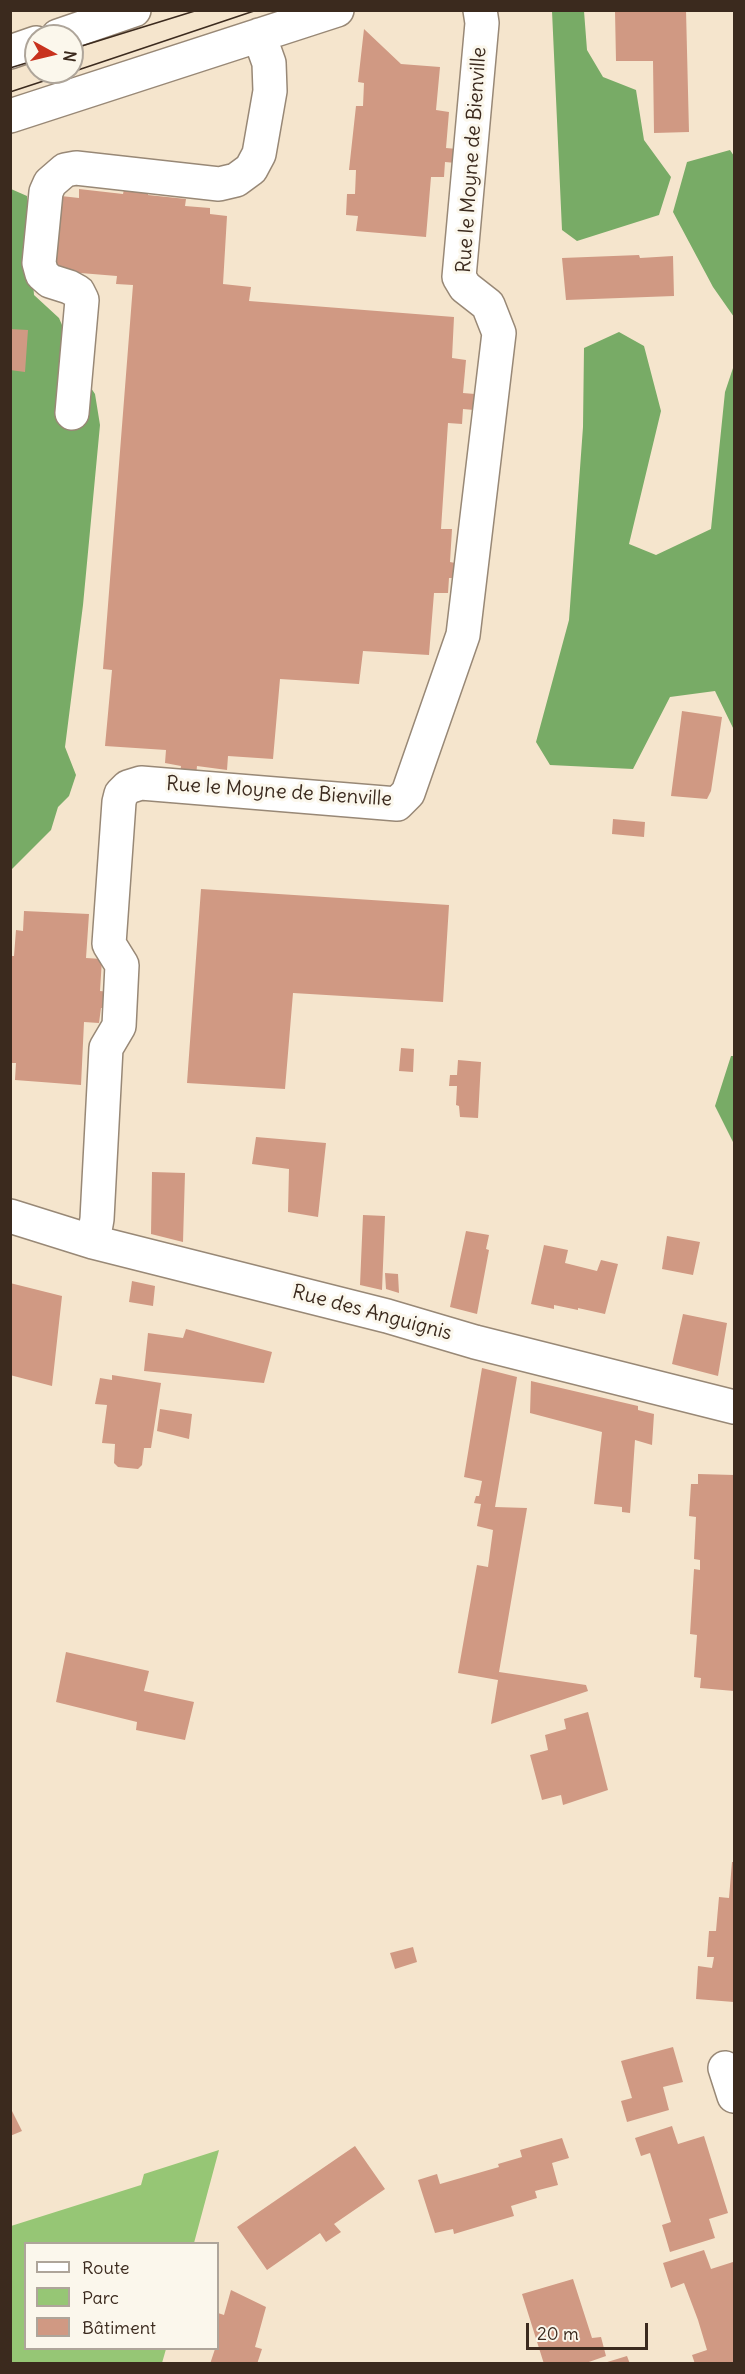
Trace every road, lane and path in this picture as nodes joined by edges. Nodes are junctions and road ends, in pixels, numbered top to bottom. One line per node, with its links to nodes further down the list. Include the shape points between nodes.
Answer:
1 (134, 10): 4 (street)
2 (337, 10): 5 (street)
3 (480, 10): 9 (street, Rue le Moyne de Bienville, via 482,23 459,277 488,305 499,333 462,635 408,793 397,804 141,783 121,794 109,944 122,965 119,1026 106,1048)
4 (84, 27)
5 (258, 35): 6 (street); 7 (street, via 269,63 270,91 259,154 250,169 236,180 219,184 76,168 65,170 50,183 39,263 42,274 78,292 82,300)
6 (10, 116)
7 (72, 414)
8 (10, 1216): 9 (street, Rue des Anguignis)
9 (93, 1242): 10 (street, Rue des Anguignis)
10 (735, 1407)

